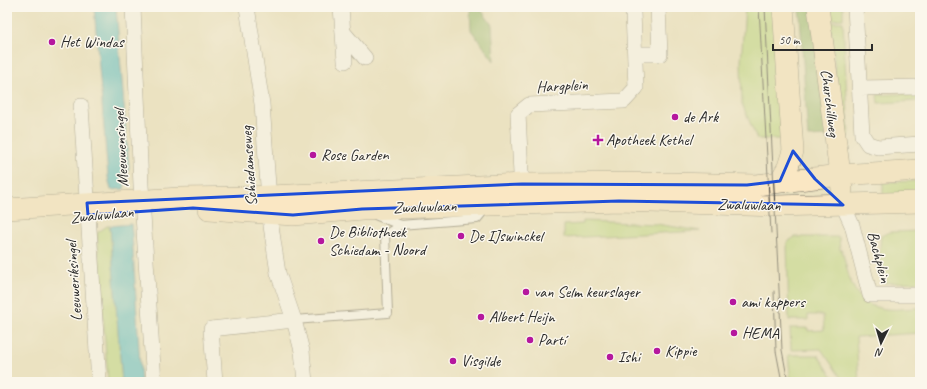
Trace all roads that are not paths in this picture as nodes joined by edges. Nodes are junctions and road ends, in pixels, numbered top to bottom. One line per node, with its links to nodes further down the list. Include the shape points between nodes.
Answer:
1 (133, 7): 23 (street, Meeuwensingel)
2 (247, 7): 24 (street, Schiedamseweg, via 262,104)
3 (341, 7): 9 (street)
4 (629, 7): 10 (street, Hargplein, via 633,12)
5 (658, 7): 10 (street, via 660,54)
6 (783, 7): 17 (main road)
7 (818, 7): 20 (main road, Churchillweg)
8 (855, 7): 14 (street)
9 (343, 32): 11 (street); 12 (street)
10 (635, 54): 21 (street, Hargplein, via 636,88 624,101 529,105 518,114)
11 (365, 58)
12 (345, 61)
13 (920, 87): 14 (street)
14 (859, 88): 16 (street, via 862,135 868,144 878,147)
15 (81, 106): 29 (street, Leeuweriksingel)
16 (920, 144)
17 (793, 151): 19 (main road); 20 (main road)
18 (920, 170): 20 (main road, Zwaluwlaan)
19 (780, 181): 20 (main road, Zwaluwlaan); 21 (main road, Zwaluwlaan, via 756,185 670,183)
20 (827, 181): 26 (main road); 27 (main road)
21 (522, 194): 24 (main road, Zwaluwlaan); 25 (main road, Zwaluwlaan); 26 (main road, Zwaluwlaan, via 619,201)
22 (920, 202): 27 (main road, Zwaluwlaan)
23 (142, 205): 24 (main road, Zwaluwlaan); 29 (main road, Zwaluwlaan); 36 (street, Meeuwensingel)
24 (270, 205): 30 (main road, Zwaluwlaan, via 293,215); 34 (street, Schiedamseweg, via 278,273)
25 (488, 205): 30 (main road, Zwaluwlaan); 32 (lane, via 477,219)
26 (797, 205): 27 (main road, Zwaluwlaan)
27 (843, 205): 33 (street, Bachplein, via 852,225 870,295)
28 (7, 209): 29 (main road, Zwaluwlaan)
29 (87, 209): 31 (main road, Zwaluwlaan, via 64,218); 35 (street, Leeuweriksingel)
30 (362, 209): 32 (lane)
31 (7, 222)
32 (400, 225): 34 (lane, via 385,235 388,313)
33 (920, 295)
34 (294, 320): 37 (street, via 211,329); 38 (street, Schiedamseweg, via 302,351)
35 (100, 382)
36 (154, 382)
37 (215, 382)
38 (305, 382)

